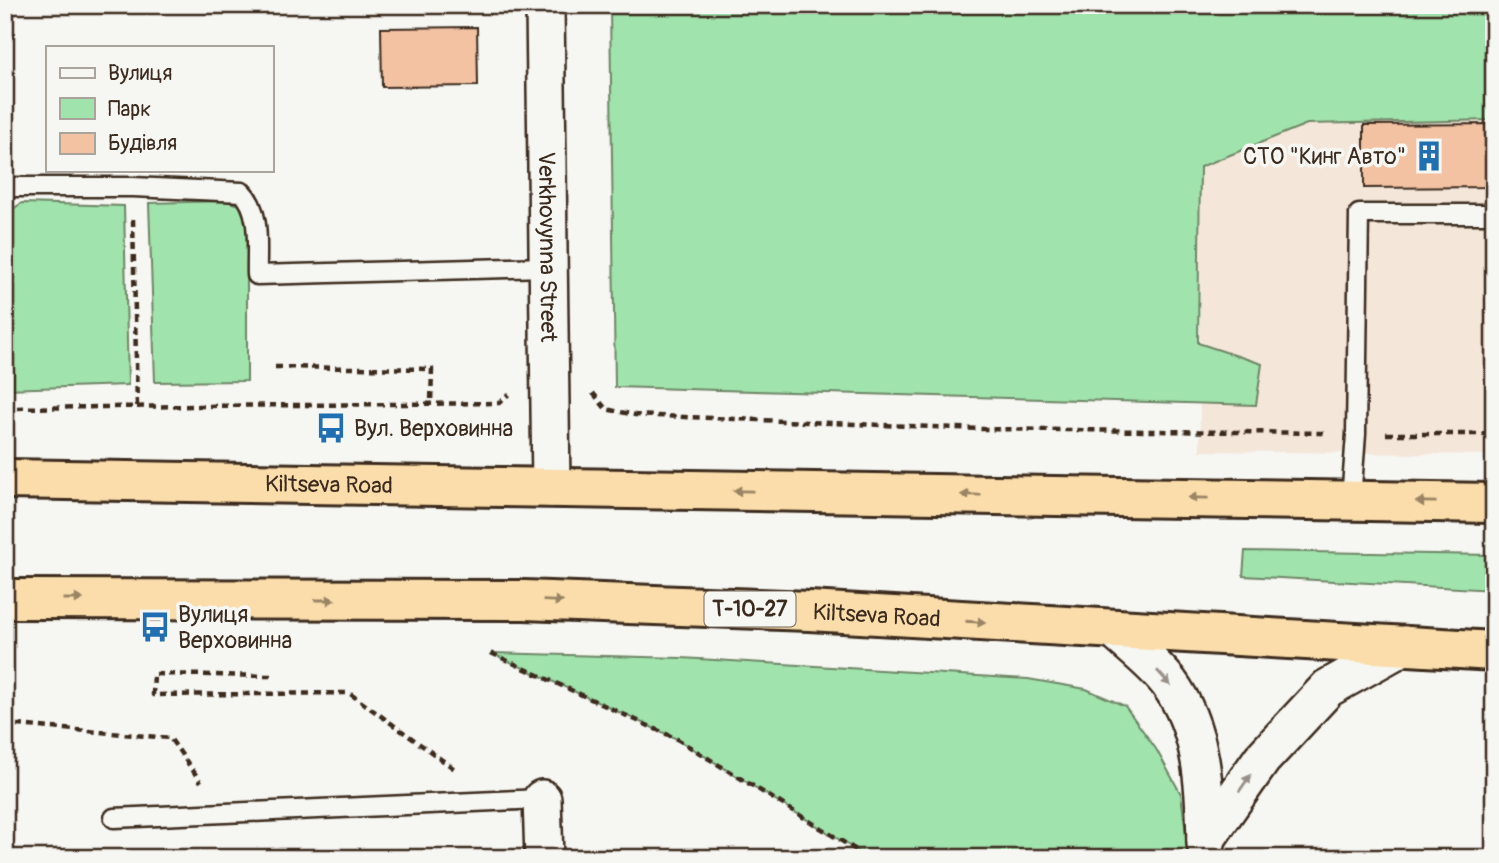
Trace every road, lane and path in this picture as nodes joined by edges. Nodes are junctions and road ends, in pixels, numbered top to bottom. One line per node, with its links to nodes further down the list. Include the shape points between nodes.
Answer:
1 (545, 5): 5 (street, Verkhovynna Street)
2 (133, 187): 3 (lane); 5 (lane, via 242,192 251,201 255,219 257,275); 9 (path)
3 (5, 190)
4 (1494, 214): 11 (lane, via 1359,214)
5 (548, 267): 7 (street, Verkhovynna Street)
6 (275, 367): 8 (path, via 432,369)
7 (552, 381): 8 (path, via 514,381 499,404); 11 (path, via 586,378 594,397 606,409 635,415 981,429); 14 (street, Verkhovynna Street)
8 (431, 403): 9 (path)
9 (136, 407): 10 (path)
10 (5, 408)
11 (1356, 434): 12 (path); 15 (lane)
12 (1494, 434)
13 (5, 479): 14 (highway, Kiltseva Road)
14 (551, 488): 15 (highway, Kiltseva Road, one-way to 14)
15 (1351, 500): 16 (highway, Kiltseva Road, one-way to 15)
16 (1494, 503)
17 (5, 599): 18 (highway, Kiltseva Road / Т-10-27, one-way to 18, via 524,600 809,611)
18 (1115, 631): 19 (highway, Kiltseva Road / Т-10-27); 28 (street, one-way to 28, via 1168,681 1187,712 1205,786)
19 (1405, 645): 20 (highway, Kiltseva Road / Т-10-27); 28 (street, one-way to 19, via 1262,759 1328,688)
20 (1494, 651)
21 (491, 653): 30 (path, via 677,739)
22 (271, 676): 25 (path, via 155,674 153,695 349,693)
23 (5, 724): 26 (path, via 170,738)
24 (542, 799): 25 (lane); 29 (street)
25 (498, 800): 26 (lane)
26 (222, 813): 27 (lane)
27 (114, 818)
28 (1206, 848)
29 (544, 858)
30 (869, 858)

